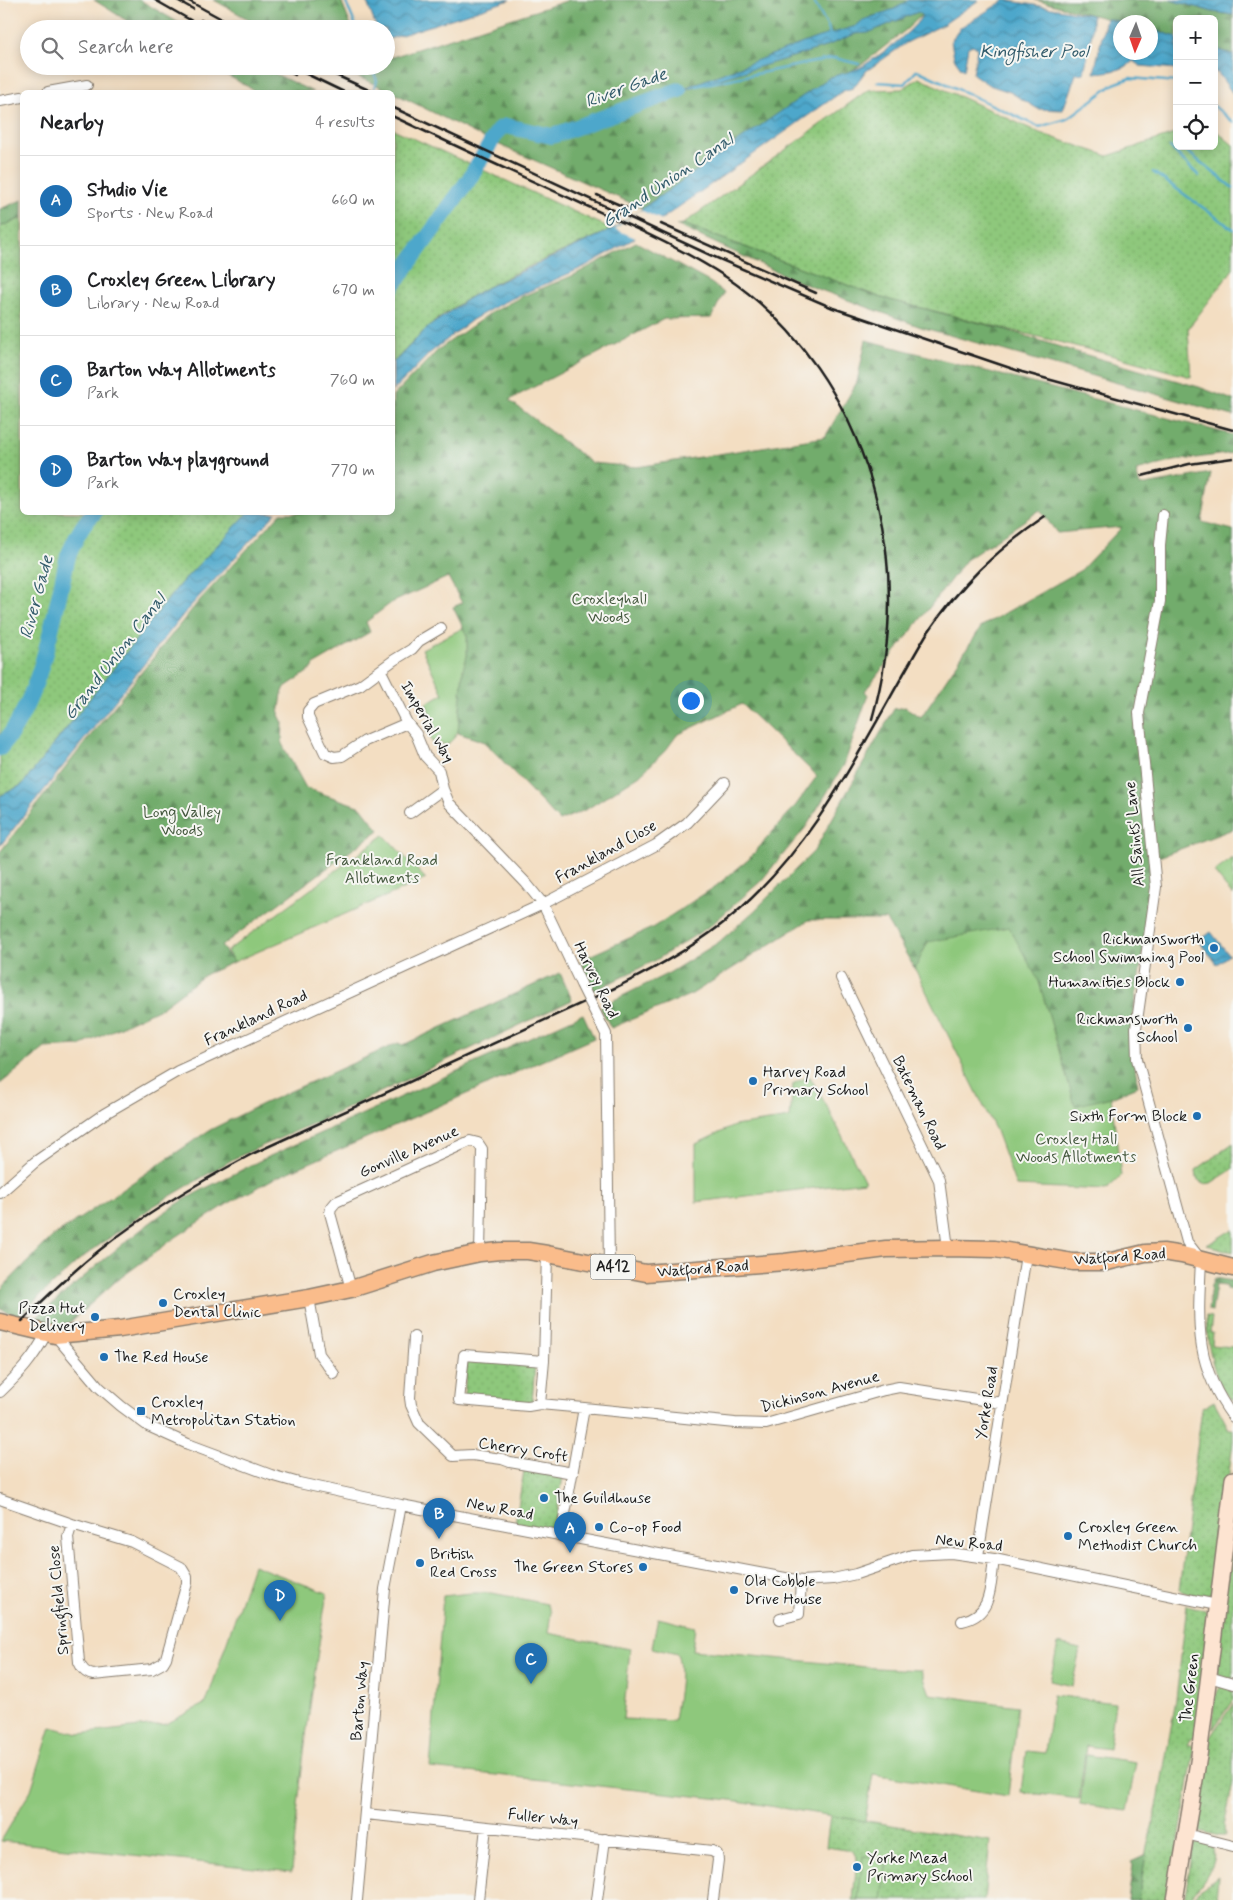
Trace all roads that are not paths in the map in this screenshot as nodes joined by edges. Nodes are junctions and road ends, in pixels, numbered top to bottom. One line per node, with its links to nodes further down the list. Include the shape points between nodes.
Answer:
1 (87, 85): 2 (street)
2 (59, 90)
3 (20, 97): 4 (street)
4 (0, 101)
5 (1163, 515): 19 (street, All Saints' Lane, via 1160,601 1139,713 1156,887 1136,1028 1137,1059 1187,1242)
6 (441, 628): 7 (street)
7 (381, 671): 8 (street, Imperial Way); 8 (street, via 360,685 310,708 308,717 323,750 331,757 342,756 365,741)
8 (407, 723): 10 (street, Imperial Way, via 439,771)
9 (725, 783): 12 (street, Frankland Close, via 687,823 656,845)
10 (443, 789): 11 (street); 12 (street, Harvey Road, via 449,803)
11 (410, 813)
12 (543, 904): 14 (street, Frankland Road, via 178,1071 104,1114 35,1162); 20 (street, Harvey Road, bridge, via 606,1034)
13 (841, 978): 15 (street, Bateman Road, via 939,1180)
14 (0, 1193)
15 (948, 1248): 18 (main road, Watford Road / A412); 20 (main road, Watford Road / A412, via 886,1249 659,1273)
16 (480, 1252): 17 (main road, Watford Road / A412); 22 (main road, Watford Road / A412); 22 (street, Gonville Avenue, via 482,1149 478,1143 470,1141 336,1202 331,1208)
17 (547, 1254): 20 (main road, Watford Road / A412); 27 (street)
18 (1026, 1255): 19 (main road, Watford Road / A412, via 1073,1262 1108,1262 1163,1252); 30 (street, Yorke Road)
19 (1201, 1260): 21 (main road, Watford Road / A412); 33 (street, via 1198,1318 1204,1358 1220,1399)
20 (609, 1266)
21 (1233, 1268)
22 (351, 1289): 23 (main road, Watford Road / A412)
23 (310, 1298): 25 (main road, Watford Road / A412, via 126,1329); 28 (street, via 319,1354)
24 (0, 1322): 25 (main road, Watford Road / A412)
25 (51, 1335): 29 (street); 37 (street, New Road, via 121,1406 166,1436 280,1478)
26 (414, 1337): 34 (street, Cherry Croft, via 411,1405 418,1423 446,1451 458,1457 472,1455 502,1459)
27 (544, 1361): 31 (street); 31 (street, Dickinson Avenue, via 464,1355 459,1400 528,1406)
28 (334, 1374)
29 (0, 1392)
30 (1002, 1403): 32 (street, Dickinson Avenue, via 899,1387 766,1424); 41 (street, Yorke Road)
31 (540, 1404): 32 (street, Dickinson Avenue)
32 (584, 1408): 34 (street)
33 (1233, 1417)
34 (573, 1473): 40 (street)
35 (1233, 1479): 38 (street, The Green)
36 (0, 1500): 39 (street, Springfield Close)
37 (401, 1505): 40 (street, New Road); 49 (street, Barton Way, via 385,1589)
38 (1231, 1507): 44 (street, The Green)
39 (72, 1524): 39 (street, Springfield Close, via 132,1542 185,1571 187,1583 166,1658 158,1667 93,1675 82,1668 68,1536)
40 (561, 1536): 43 (street, New Road)
41 (978, 1556): 42 (street, New Road); 43 (street, New Road, via 923,1554 856,1574)
42 (994, 1559): 44 (street, New Road); 46 (street, via 987,1604 982,1613)
43 (801, 1581): 45 (street, via 799,1614)
44 (1217, 1605): 47 (street, The Green)
45 (780, 1619)
46 (962, 1622)
47 (1209, 1677): 48 (street); 51 (street, The Green)
48 (1233, 1684)
49 (366, 1814): 50 (street, Fuller Way); 54 (street, Barton Way)
50 (486, 1827): 52 (street, Fuller Way); 55 (street)
51 (1186, 1834): 53 (street); 58 (street, The Green)
52 (605, 1840): 56 (street); 57 (street, Fuller Way, via 712,1851 718,1860)
53 (1233, 1846)
54 (357, 1900)
55 (478, 1900)
56 (597, 1900)
57 (713, 1900)
58 (1175, 1900)

